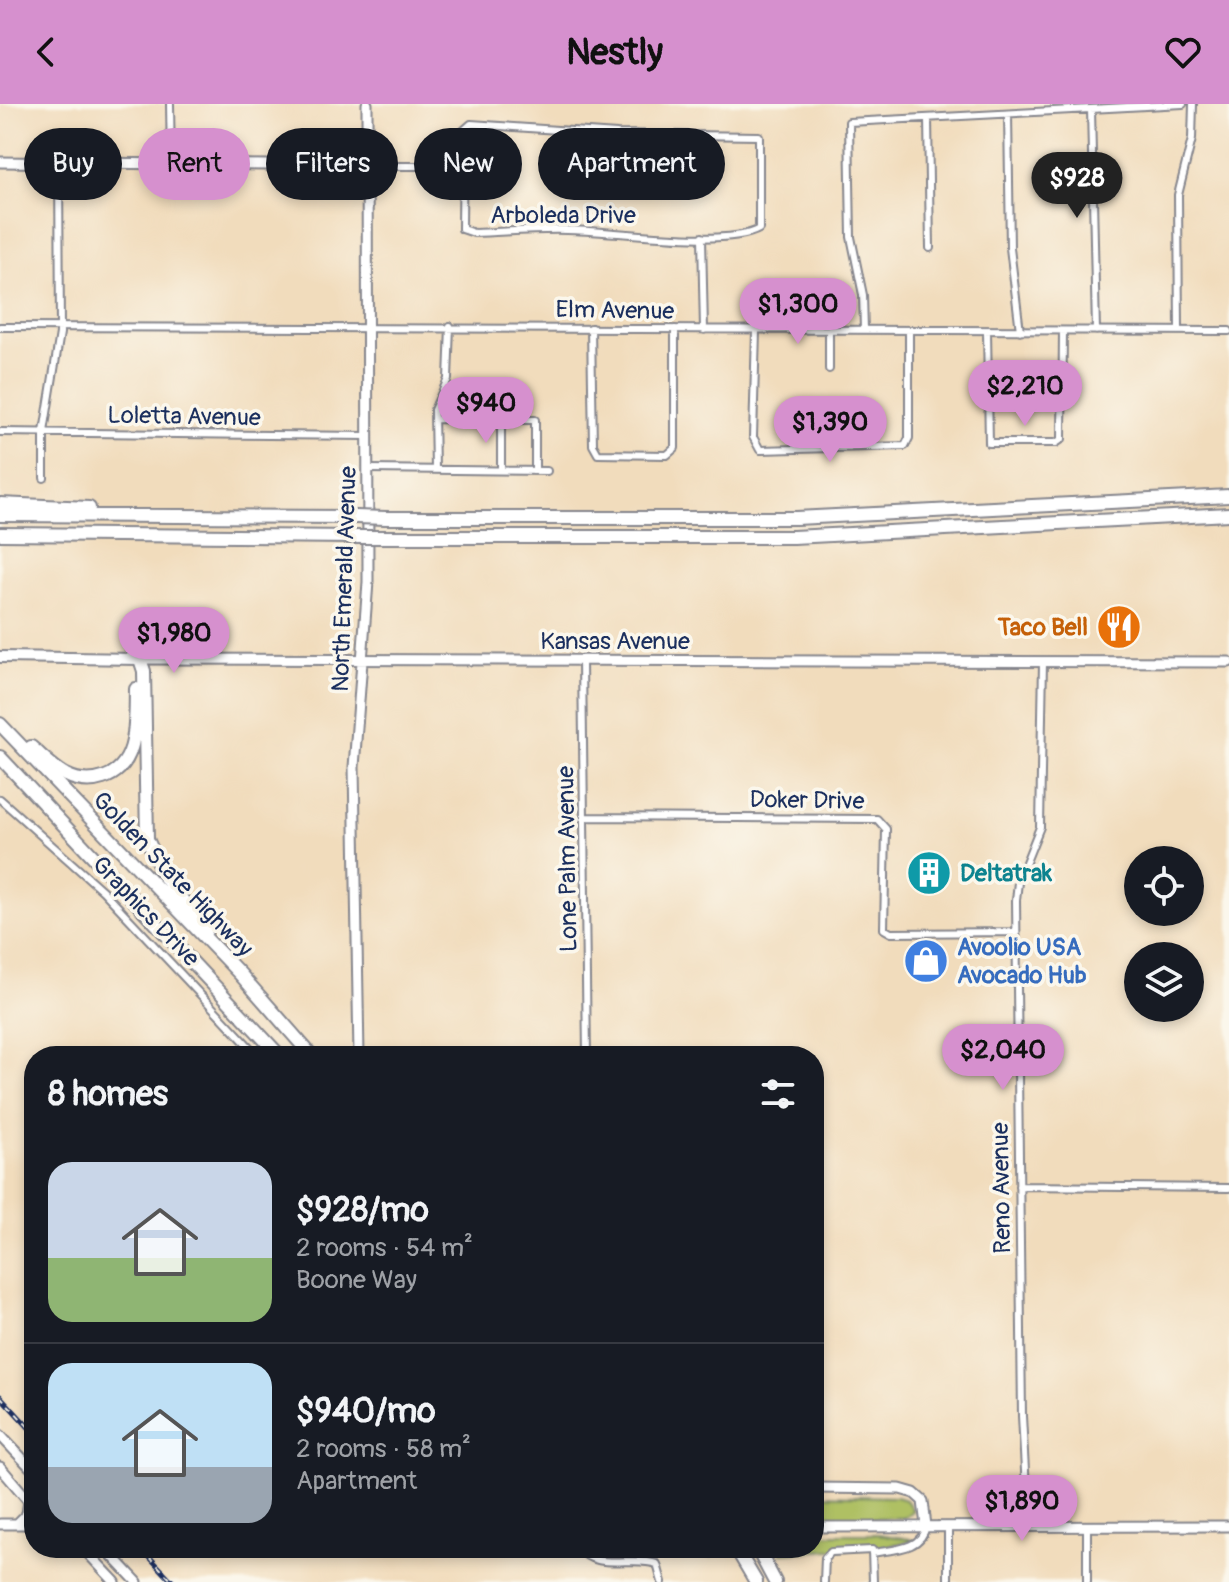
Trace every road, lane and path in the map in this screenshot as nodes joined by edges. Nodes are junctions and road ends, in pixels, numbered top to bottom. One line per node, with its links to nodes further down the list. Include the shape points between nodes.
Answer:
1 (170, 104): 8 (street)
2 (367, 104): 9 (street, North Emerald Avenue)
3 (1183, 104): 5 (street)
4 (1193, 104): 33 (street, via 1192,140 1178,195)
5 (1091, 109): 6 (street); 32 (street)
6 (1008, 114): 7 (street); 30 (street, via 1010,248)
7 (928, 118): 17 (street); 26 (street, via 849,122 851,237)
8 (170, 128)
9 (367, 128)
10 (466, 128): 16 (street, Arboleda Drive, via 471,124 759,136 759,229)
11 (0, 162): 12 (street)
12 (24, 163)
13 (59, 200): 20 (street)
14 (368, 200): 21 (street, North Emerald Avenue)
15 (462, 200): 16 (street, Arboleda Drive, via 462,229 474,233 564,230)
16 (702, 237): 24 (street)
17 (930, 248)
18 (450, 326): 21 (street, Elm Avenue); 22 (street, Elm Avenue); 36 (street, via 449,375)
19 (0, 327): 20 (street, Elm Avenue)
20 (60, 327): 21 (street, Elm Avenue); 39 (street)
21 (367, 328): 40 (street, North Emerald Avenue)
22 (591, 328): 23 (street, Elm Avenue); 23 (street, via 593,445 598,454 667,455 675,448)
23 (675, 329): 24 (street, Elm Avenue)
24 (704, 330): 27 (street, Elm Avenue)
25 (829, 330): 26 (street, Elm Avenue); 27 (street, Elm Avenue); 35 (street)
26 (864, 330): 28 (street, Elm Avenue)
27 (756, 331): 28 (street, via 753,437 760,450 905,446)
28 (909, 331): 29 (street, Elm Avenue)
29 (987, 331): 30 (street, Elm Avenue); 31 (street, via 989,443 1056,443 1062,439)
30 (1020, 331): 31 (street, Elm Avenue)
31 (1063, 331): 32 (street, Elm Avenue)
32 (1096, 331): 33 (street, Elm Avenue)
33 (1179, 331): 34 (street, Elm Avenue)
34 (1229, 331)
35 (829, 369)
36 (434, 419): 37 (street); 42 (street)
37 (501, 420): 43 (street); 44 (street, via 535,420)
38 (0, 432): 39 (street, Loletta Avenue)
39 (44, 432): 40 (street, Loletta Avenue); 46 (street)
40 (368, 436): 41 (street, North Emerald Avenue)
41 (369, 469): 42 (street); 55 (street, North Emerald Avenue)
42 (435, 470): 43 (street)
43 (501, 470): 44 (street)
44 (535, 471): 45 (street)
45 (547, 471)
46 (44, 478)
47 (1229, 496): 51 (highway, bridge, via 796,518)
48 (0, 504): 51 (highway)
49 (1229, 514): 52 (highway, bridge, via 778,537)
50 (0, 515): 51 (highway)
51 (256, 516)
52 (0, 534)
53 (0, 657): 54 (main road, Kansas Avenue)
54 (140, 659): 55 (street, Kansas Avenue); 59 (highway, via 131,750 110,775 89,781 67,775); 64 (highway, via 144,826 151,853)
55 (361, 661): 56 (street, Kansas Avenue); 68 (street, North Emerald Avenue, via 354,767)
56 (582, 661): 57 (street, Kansas Avenue); 62 (street, Lone Palm Avenue)
57 (1043, 662): 58 (street, Kansas Avenue); 63 (street, Reno Avenue, via 1040,827 1018,882)
58 (1229, 662)
59 (0, 722): 64 (highway, Golden State Highway)
60 (0, 757): 66 (highway, Golden State Highway)
61 (0, 799): 65 (street, Graphics Drive, via 103,891)
62 (586, 817): 63 (street, Doker Drive, via 877,819 886,829 884,929); 69 (street, Lone Palm Avenue)
63 (1016, 932): 70 (street, Reno Avenue)
64 (240, 974): 67 (highway, Golden State Highway)
65 (249, 1046)
66 (271, 1046)
67 (303, 1046)
68 (359, 1046)
69 (587, 1046)
70 (1019, 1186): 71 (street); 85 (street, Reno Avenue)
71 (1229, 1188)
72 (0, 1435): 74 (street)
73 (0, 1460): 76 (street)
74 (24, 1460)
75 (0, 1467): 78 (street)
76 (24, 1485)
77 (824, 1488): 83 (street, via 908,1491 923,1501)
78 (24, 1495)
79 (24, 1517): 81 (street)
80 (0, 1524): 81 (street)
81 (17, 1524): 82 (street)
82 (24, 1524)
83 (926, 1526): 84 (street); 87 (street); 89 (street, via 914,1545)
84 (948, 1526): 85 (street); 103 (street)
85 (1028, 1526): 88 (street)
86 (1229, 1526): 88 (street)
87 (824, 1527)
88 (1087, 1527): 104 (street)
89 (873, 1553): 101 (street, via 831,1552 825,1558); 102 (street)
90 (92, 1558): 96 (street)
91 (115, 1558): 97 (street)
92 (120, 1558): 97 (street)
93 (588, 1558): 98 (street, via 657,1564)
94 (742, 1558): 99 (highway)
95 (762, 1558): 100 (highway)
96 (115, 1582)
97 (139, 1582)
98 (662, 1582)
99 (756, 1582)
100 (775, 1582)
101 (824, 1582)
102 (873, 1582)
103 (948, 1582)
104 (1087, 1582)

